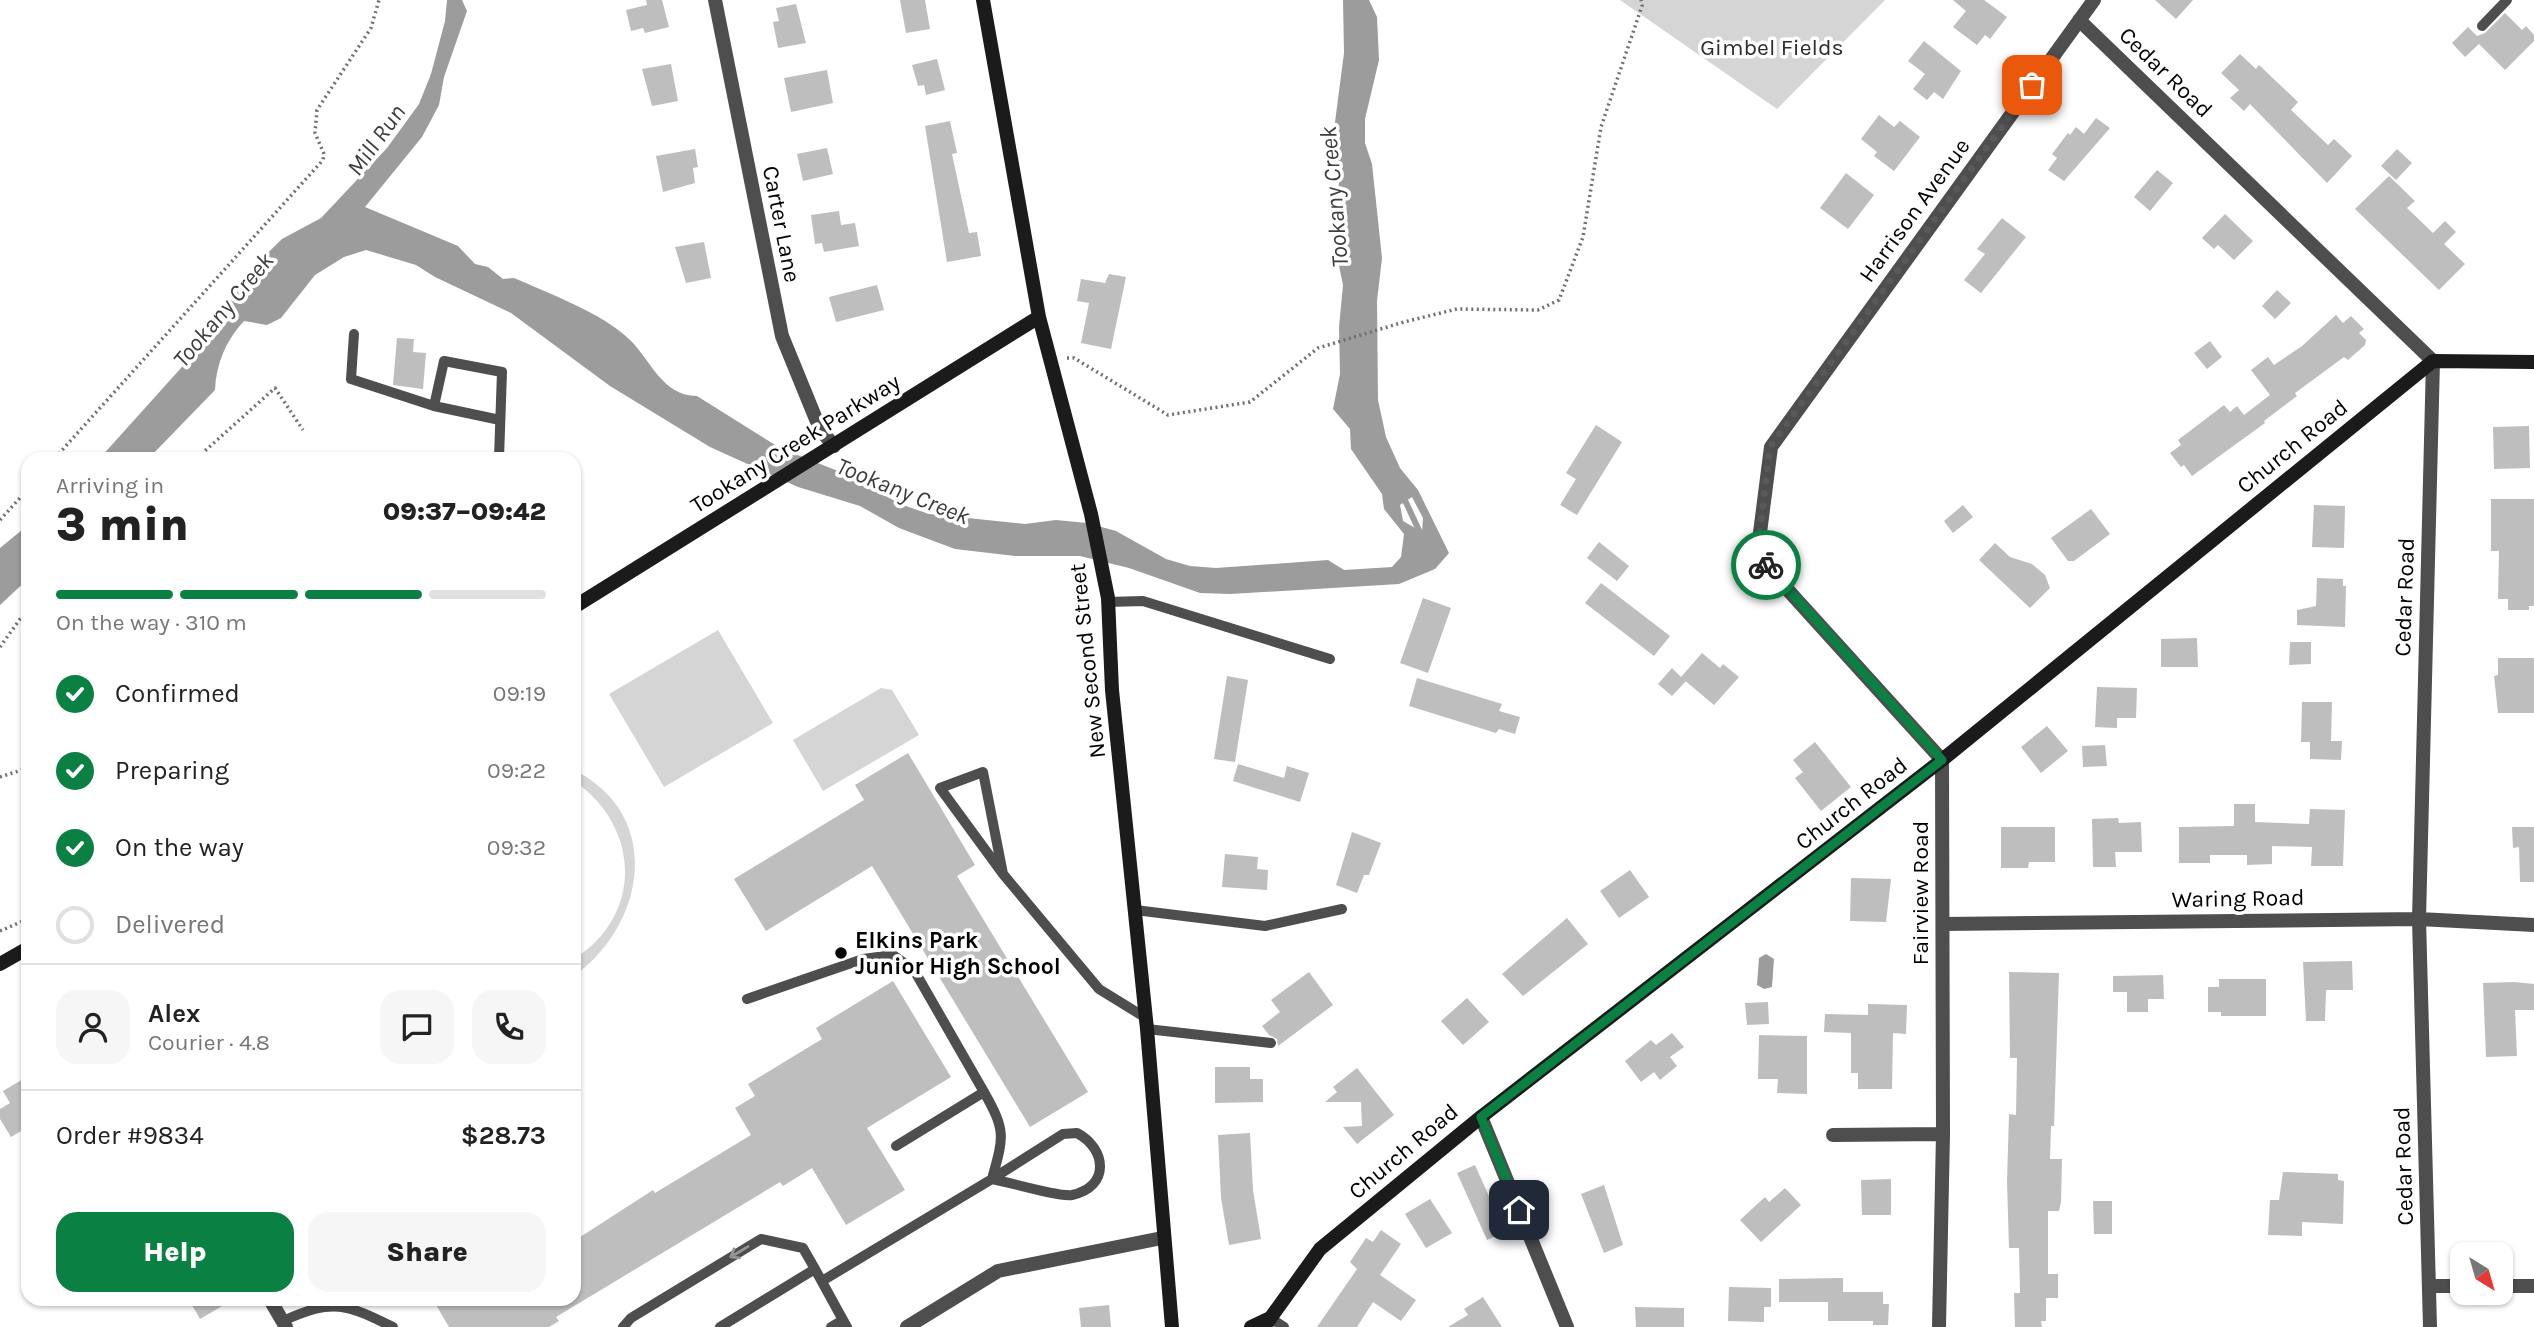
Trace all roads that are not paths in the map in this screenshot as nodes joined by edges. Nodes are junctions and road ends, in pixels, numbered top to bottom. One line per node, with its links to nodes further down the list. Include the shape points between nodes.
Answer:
1 (715, 0): 13 (street, Carter Lane, via 782,335)
2 (983, 0): 7 (street, New Second Street)
3 (2094, 0): 5 (street, Harrison Avenue)
4 (2507, 0): 6 (lane)
5 (2079, 20): 9 (street, Cedar Road); 18 (street, Harrison Avenue, via 1770,447 1757,556)
6 (2482, 26)
7 (1040, 317): 13 (street, Tookany Creek Parkway); 15 (street, New Second Street, via 1091,514)
8 (354, 334): 11 (lane, via 351,379)
9 (2433, 360): 10 (street); 18 (street, Church Road); 22 (street, Cedar Road)
10 (2534, 362)
11 (434, 406): 12 (lane); 12 (lane, via 444,361 502,372)
12 (500, 420): 14 (lane)
13 (828, 450): 16 (street, Tookany Creek Parkway)
14 (499, 452)
15 (1108, 600): 17 (lane, via 1143,601); 21 (street, New Second Street, via 1112,690)
16 (581, 603)
17 (1330, 659)
18 (1942, 760): 23 (street, Fairview Road); 31 (street, Church Road)
19 (1003, 874): 19 (lane, via 983,772 940,788 964,820); 28 (lane, via 1099,989)
20 (1342, 909): 21 (lane, via 1265,926)
21 (1135, 910): 28 (street, New Second Street)
22 (2419, 919): 23 (street, Waring Road); 24 (street, Waring Road); 39 (street, Cedar Road)
23 (1943, 924): 32 (street, Fairview Road)
24 (2534, 925)
25 (21, 952): 26 (street)
26 (0, 964)
27 (747, 999): 30 (lane, via 863,959 893,956 915,970)
28 (1146, 1023): 29 (lane); 36 (street, New Second Street)
29 (1271, 1043)
30 (984, 1092): 34 (lane); 35 (lane, via 999,1118 1003,1140)
31 (1481, 1117): 46 (street, Church Road, via 1320,1249); 56 (street)
32 (1943, 1134): 33 (street); 57 (street, Fairview Road)
33 (1833, 1135)
34 (896, 1146)
35 (992, 1179): 35 (lane, via 1070,1195 1095,1181 1101,1166 1099,1152 1089,1139 1077,1133 1063,1134); 38 (lane)
36 (1162, 1238): 45 (street, New Second Street); 52 (street, via 998,1271)
37 (815, 1269): 38 (lane); 49 (lane, one-way to 49, via 803,1248 761,1239); 50 (lane)
38 (822, 1281): 44 (lane)
39 (2430, 1286): 40 (street); 58 (street, Cedar Road)
40 (2450, 1286)
41 (2513, 1286): 42 (street)
42 (2534, 1286)
43 (274, 1306): 47 (street)
44 (845, 1323): 51 (lane)
45 (1172, 1323): 53 (street)
46 (1267, 1323): 54 (street); 55 (lane)
47 (285, 1324): 48 (lane, via 312,1308 349,1306)
48 (393, 1327)
49 (623, 1327)
50 (720, 1327)
51 (831, 1327)
52 (907, 1327)
53 (1187, 1327)
54 (1251, 1327)
55 (1284, 1327)
56 (1567, 1327)
57 (1939, 1327)
58 (2430, 1327)

